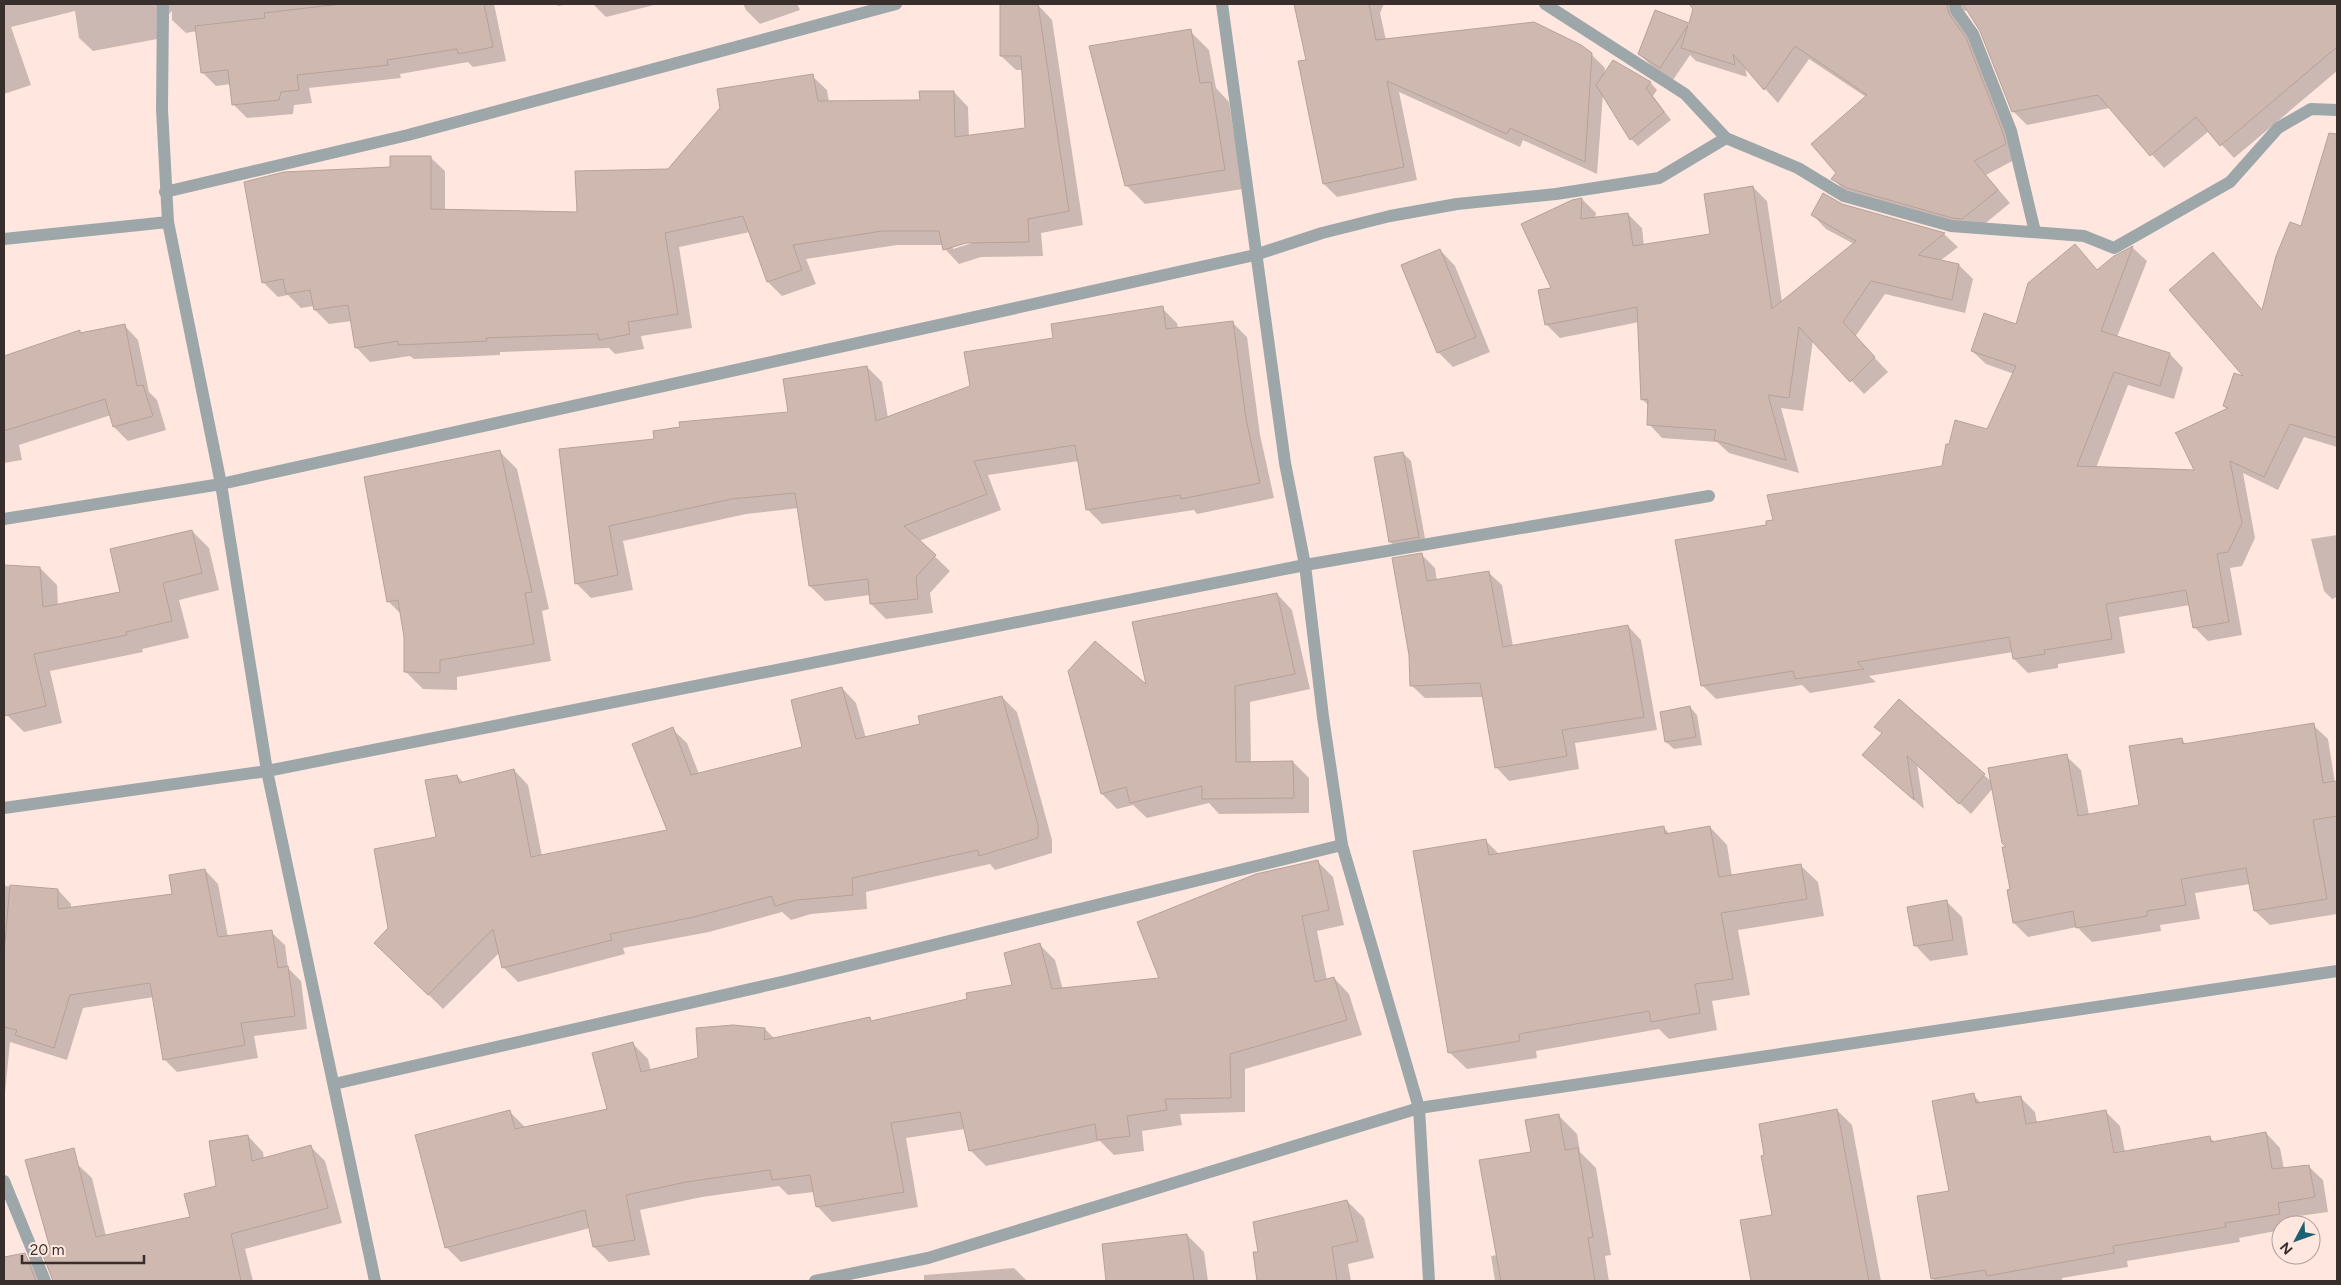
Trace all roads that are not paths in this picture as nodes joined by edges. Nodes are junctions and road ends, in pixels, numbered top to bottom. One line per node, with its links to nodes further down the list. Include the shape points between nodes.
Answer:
1 (163, 4): 8 (street)
2 (896, 4): 8 (street, via 408,135)
3 (1222, 4): 12 (street)
4 (1546, 4): 7 (street, via 1685,94)
5 (1955, 4): 10 (street, via 1973,34 2011,131)
6 (2337, 110): 10 (street, via 2311,109 2278,128 2230,182 2114,248 2084,236)
7 (1726, 138): 10 (street, via 1798,168 1844,196 1951,226); 12 (street, via 1659,178 1556,194 1457,204 1390,216 1322,233)
8 (165, 192): 9 (street)
9 (168, 222): 11 (street); 13 (street)
10 (2035, 232)
11 (4, 238)
12 (1255, 255): 13 (street); 16 (street, via 1284,463)
13 (221, 484): 15 (street); 17 (street)
14 (1709, 496): 16 (street)
15 (4, 519)
16 (1305, 565): 17 (street); 19 (street)
17 (267, 771): 18 (street); 21 (street)
18 (4, 808)
19 (1342, 846): 21 (street, via 786,981); 22 (street)
20 (2337, 971): 22 (street)
21 (334, 1084): 25 (street)
22 (1419, 1108): 26 (street, via 928,1258); 27 (street)
23 (4, 1180): 24 (street)
24 (45, 1281)
25 (375, 1281)
26 (814, 1281)
27 (1430, 1281)

